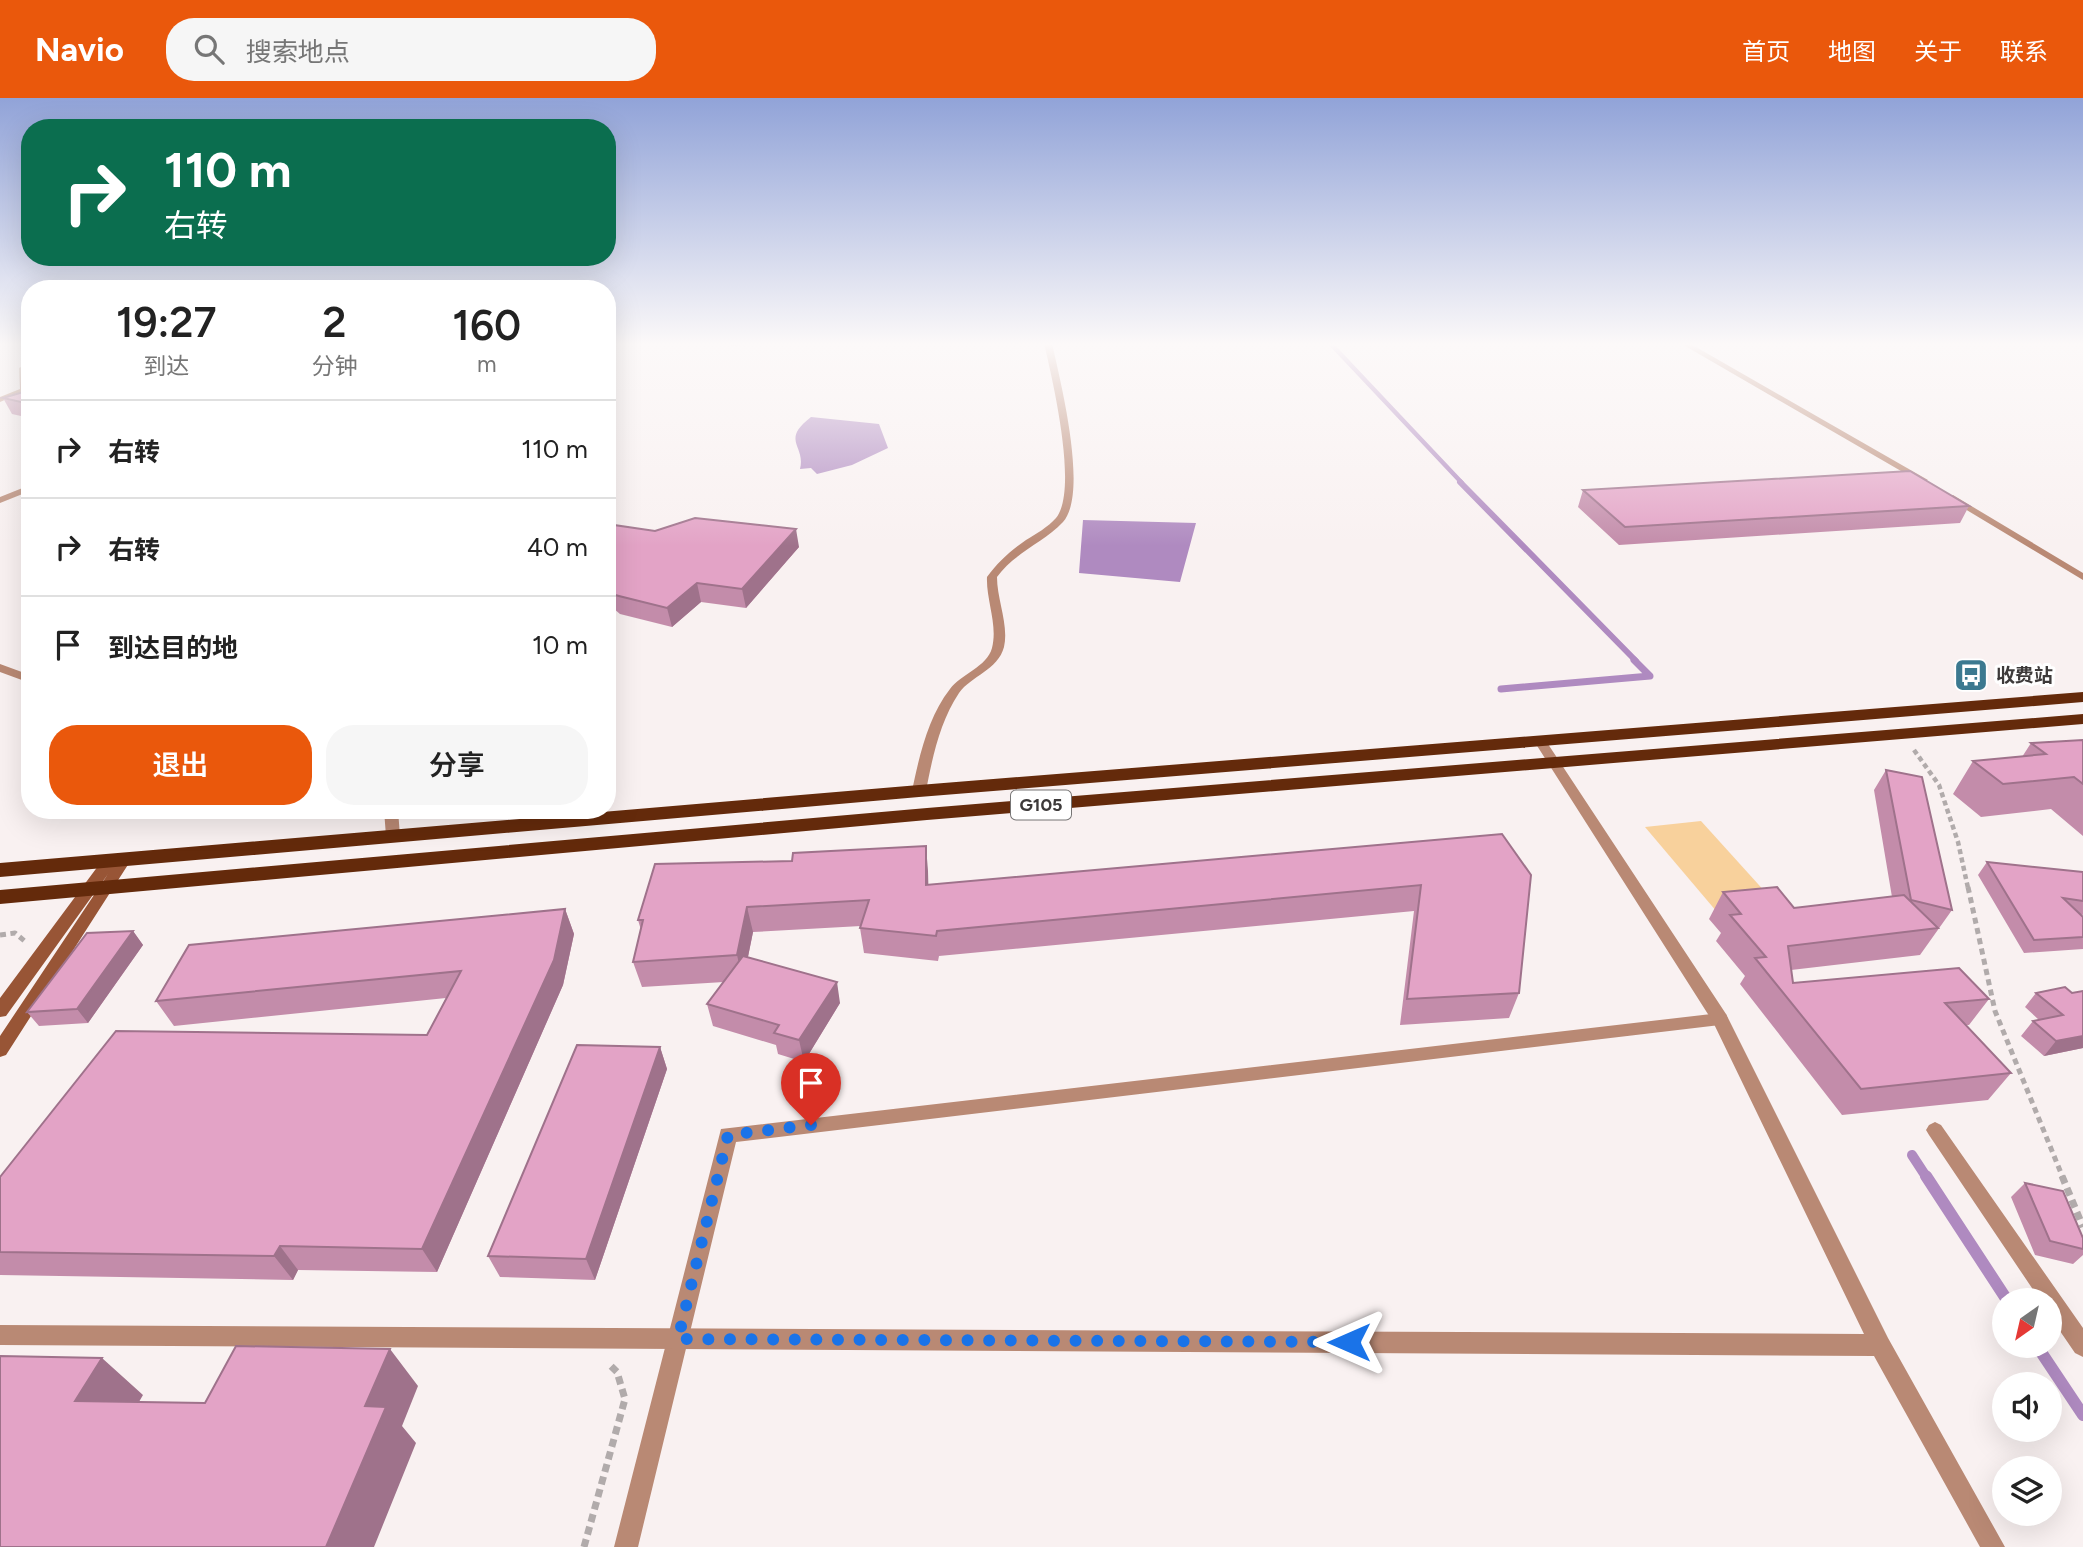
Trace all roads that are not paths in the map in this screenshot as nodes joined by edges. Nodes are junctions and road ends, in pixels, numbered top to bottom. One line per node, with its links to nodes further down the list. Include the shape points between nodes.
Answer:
1 (1061, 411): 14 (street, via 1067,443 1067,509 992,577 998,648 949,700 923,765)
2 (1803, 411): 3 (street)
3 (1933, 485)
4 (21, 492): 6 (street)
5 (1944, 492): 7 (street)
6 (0, 500)
7 (2083, 577)
8 (0, 668): 9 (street)
9 (21, 676)
10 (2083, 697): 12 (highway, G105)
11 (2083, 719): 13 (highway, G105)
12 (1540, 741): 13 (street); 14 (highway, G105)
13 (1556, 763): 21 (highway, G105, via 899,816); 24 (street)
14 (919, 791): 15 (highway, G105)
15 (616, 817)
16 (392, 819): 18 (street)
17 (592, 819): 18 (highway, G105)
18 (393, 836): 19 (highway, G105)
19 (116, 861): 20 (highway, G105); 21 (main road)
20 (0, 870)
21 (96, 889): 22 (highway, G105); 23 (main road); 25 (main road)
22 (0, 897)
23 (0, 1011)
24 (1720, 1019): 28 (street, via 728,1135); 29 (street)
25 (0, 1049)
26 (1935, 1130): 30 (street)
27 (0, 1335): 28 (street)
28 (678, 1339): 29 (street); 31 (street)
29 (1880, 1345): 32 (street)
30 (2083, 1346)
31 (626, 1547)
32 (1993, 1547)

